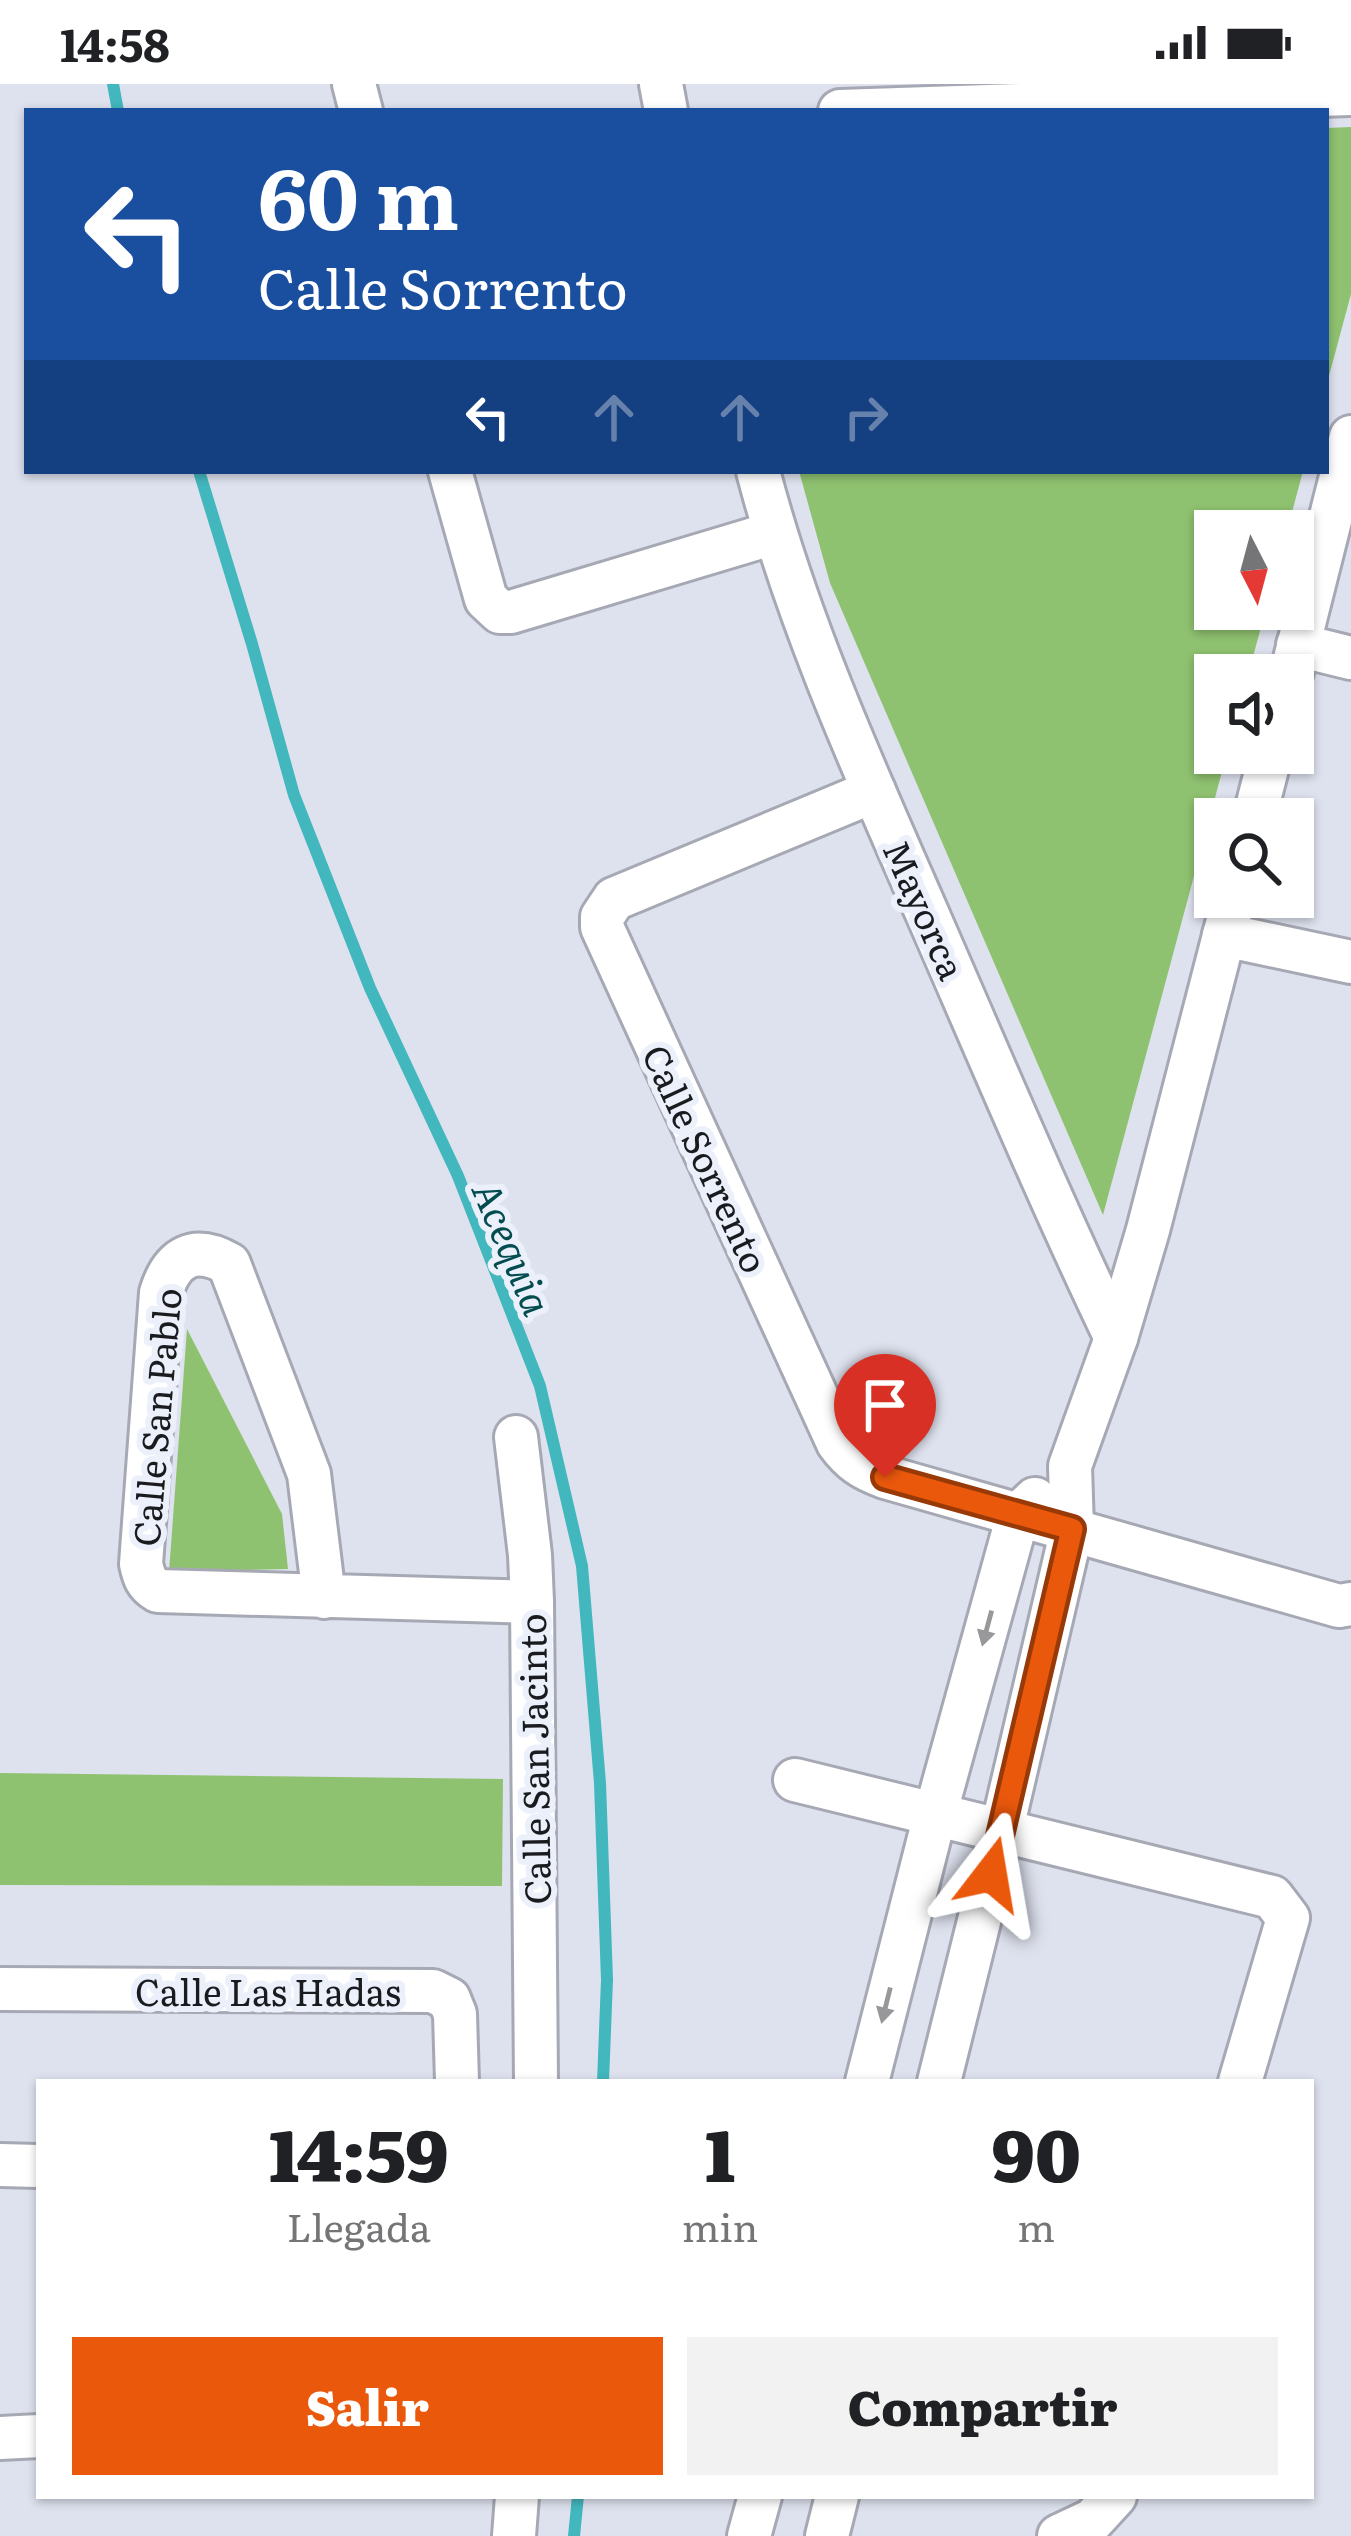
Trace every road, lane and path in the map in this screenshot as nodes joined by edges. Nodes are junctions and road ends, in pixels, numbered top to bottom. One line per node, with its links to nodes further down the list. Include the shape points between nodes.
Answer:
1 (1351, 94): 2 (street)
2 (930, 108)
3 (1351, 437): 7 (street)
4 (451, 474): 6 (street, via 486,599 500,612)
5 (759, 474): 6 (street, Mayorca)
6 (774, 533): 10 (street, Mayorca)
7 (1296, 654)
8 (1351, 658): 9 (street)
9 (1314, 659)
10 (874, 790): 14 (street, Mayorca); 17 (street, Calle Sorrento, via 614,899 602,927 838,1443 863,1469)
11 (1228, 918): 14 (street)
12 (1234, 918): 13 (street)
13 (1351, 962)
14 (1116, 1338): 16 (street)
15 (516, 1437): 20 (street, Calle San Jacinto)
16 (1070, 1466): 17 (street); 18 (street)
17 (1018, 1515): 18 (street, Calle Sorrento); 23 (street, one-way to 23)
18 (1072, 1529): 21 (street, Calle Sorrento); 24 (street)
19 (324, 1598): 19 (street, Calle San Pablo, via 309,1474 229,1264 215,1256 182,1259 161,1293 144,1577 158,1591); 20 (street, Calle San Pablo)
20 (532, 1602): 27 (street, Calle San Jacinto)
21 (1351, 1604)
22 (795, 1780): 23 (street)
23 (935, 1815): 24 (street); 28 (street, one-way to 28)
24 (1001, 1833): 29 (street); 30 (street, via 1278,1903 1288,1918)
25 (0, 1989): 26 (street, Calle Las Hadas, via 433,1991 449,1999 455,2014)
26 (457, 2079)
27 (536, 2079)
28 (867, 2079)
29 (940, 2079)
30 (1241, 2079)
31 (0, 2165): 32 (street)
32 (36, 2166)
33 (36, 2436): 34 (street)
34 (0, 2438)
35 (518, 2499): 39 (street)
36 (759, 2499): 40 (street)
37 (836, 2499): 41 (street)
38 (1112, 2499): 42 (street, via 1093,2520)
39 (514, 2536)
40 (749, 2536)
41 (826, 2536)
42 (1059, 2536)

